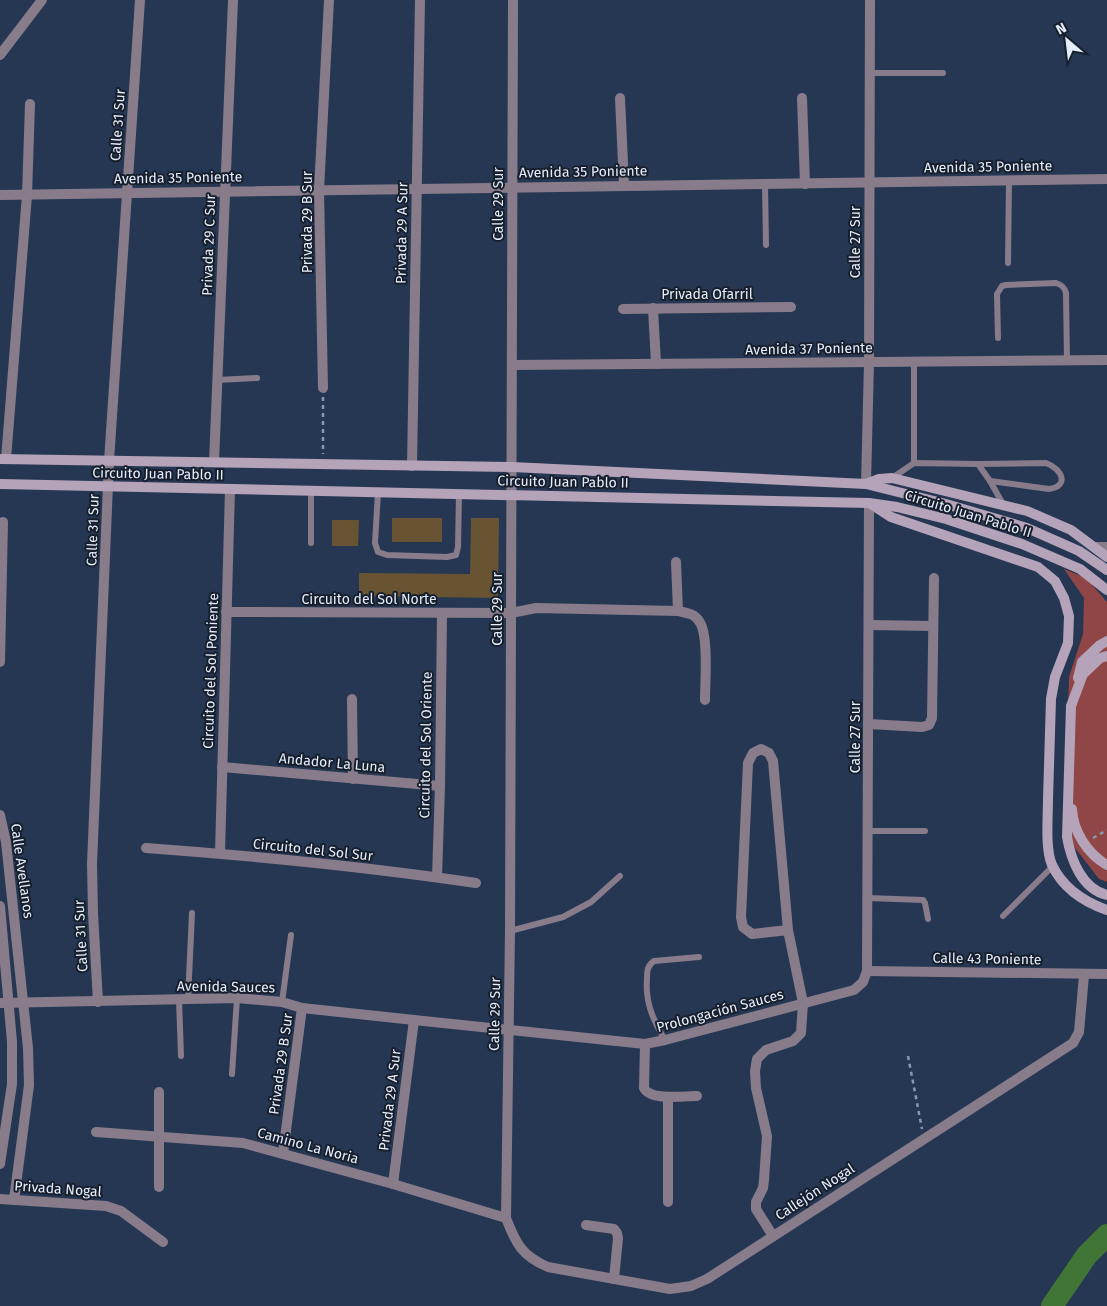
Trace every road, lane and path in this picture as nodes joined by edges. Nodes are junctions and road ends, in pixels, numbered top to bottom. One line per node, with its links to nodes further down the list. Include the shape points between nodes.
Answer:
1 (42, 0): 8 (street)
2 (140, 0): 24 (street, Calle 31 Sur)
3 (233, 0): 23 (street, Privada 29 C Sur)
4 (329, 0): 22 (street, Privada 29 B Sur)
5 (420, 0): 21 (street, Privada 29 A Sur)
6 (513, 0): 19 (street, Calle 29 Sur)
7 (870, 0): 9 (street, Calle 27 Sur)
8 (0, 54)
9 (870, 73): 10 (lane); 16 (street, Calle 27 Sur)
10 (943, 73)
11 (620, 98): 20 (street)
12 (802, 98): 18 (street)
13 (30, 104): 26 (street)
14 (1107, 179): 15 (street, Avenida 35 Poniente)
15 (1009, 180): 16 (street, Avenida 35 Poniente); 28 (lane)
16 (868, 183): 18 (street, Avenida 35 Poniente); 35 (street, Calle 27 Sur)
17 (765, 184): 18 (street, Avenida 35 Poniente); 20 (street, Avenida 35 Poniente); 27 (lane)
18 (805, 184)
19 (512, 186): 20 (street, Avenida 35 Poniente); 21 (street, Avenida 35 Poniente); 38 (street, Calle 29 Sur)
20 (624, 186)
21 (417, 188): 22 (street, Avenida 35 Poniente); 48 (street, Privada 29 A Sur)
22 (319, 190): 23 (street, Avenida 35 Poniente); 41 (street, Privada 29 B Sur)
23 (225, 191): 24 (street, Avenida 35 Poniente); 40 (street, Privada 29 C Sur)
24 (127, 192): 26 (street, Avenida 35 Poniente); 44 (street, Calle 31 Sur)
25 (0, 195): 26 (street, Avenida 35 Poniente)
26 (27, 195): 43 (street)
27 (766, 245)
28 (1008, 263)
29 (791, 307): 31 (street, Privada Ofarril)
30 (623, 308): 31 (street, Privada Ofarril)
31 (653, 308): 37 (street)
32 (998, 338): 34 (lane, via 997,294 1002,286 1061,285 1066,293)
33 (1107, 360): 34 (street, Avenida 37 Poniente)
34 (1067, 361): 36 (street, Avenida 37 Poniente)
35 (869, 362): 36 (street, Avenida 37 Poniente); 37 (street, Avenida 37 Poniente); 53 (street, Calle 27 Sur)
36 (914, 362): 46 (lane)
37 (656, 364): 38 (street, Avenida 37 Poniente)
38 (512, 365): 49 (street, Calle 29 Sur)
39 (257, 378): 40 (lane)
40 (217, 380): 45 (street, Privada 29 C Sur)
41 (323, 388): 42 (path)
42 (323, 445)
43 (3, 459): 44 (main road, Circuito Juan Pablo II)
44 (109, 460): 45 (main road, Circuito Juan Pablo II); 54 (street, Calle 31 Sur)
45 (214, 462): 48 (main road, Circuito Juan Pablo II)
46 (914, 462): 47 (lane); 50 (lane)
47 (978, 464): 51 (lane); 51 (lane, via 1046,463 1055,466 1061,474 1061,482 1049,490)
48 (412, 466): 49 (main road, Circuito Juan Pablo II)
49 (512, 467): 53 (main road, Circuito Juan Pablo II); 59 (street, Calle 29 Sur)
50 (892, 478): 53 (main road); 61 (main road)
51 (990, 480): 61 (lane)
52 (0, 484): 54 (main road, Circuito Juan Pablo II)
53 (866, 484): 68 (main road, Circuito Juan Pablo II, via 1027,528 1079,551)
54 (108, 486): 55 (main road, Circuito Juan Pablo II); 112 (street, Calle 31 Sur, via 92,864)
55 (230, 489): 56 (main road, Circuito Juan Pablo II); 72 (street, Circuito del Sol Poniente)
56 (311, 491): 57 (main road, Circuito Juan Pablo II); 63 (lane)
57 (378, 492): 58 (main road, Circuito Juan Pablo II); 58 (lane, via 375,543 378,552 447,557 456,555 458,548)
58 (459, 494): 59 (main road, Circuito Juan Pablo II)
59 (512, 495): 60 (main road, Circuito Juan Pablo II); 74 (street, Calle 29 Sur)
60 (869, 503): 70 (main road, Circuito Juan Pablo II, via 946,519 1022,544 1080,569); 75 (street, Calle 27 Sur); 91 (main road, via 890,517 1038,566 1055,581 1064,598 1069,616 1068,643 1055,677 1051,699 1048,832)
61 (1004, 506): 64 (main road, via 1028,511 1071,530)
62 (3, 522): 79 (street)
63 (311, 543)
64 (1094, 547): 65 (street); 66 (main road)
65 (1107, 547)
66 (1107, 557)
67 (676, 562): 71 (street)
68 (1107, 570)
69 (934, 578): 76 (street)
70 (1107, 590)
71 (678, 611): 74 (street, Circuito del Sol Norte, via 536,608); 81 (street, via 691,613 699,620 704,632)
72 (226, 612): 73 (street, Circuito del Sol Norte); 83 (street, Circuito del Sol Poniente)
73 (442, 613): 74 (street, Circuito del Sol Norte); 85 (street, Circuito del Sol Oriente)
74 (511, 613): 104 (street, Calle 29 Sur)
75 (868, 625): 76 (street); 82 (street, Calle 27 Sur)
76 (933, 626): 82 (street, via 932,718 929,725)
77 (1107, 641): 92 (main road, via 1082,662 1073,693 1072,813 1080,838 1096,859)
78 (1107, 656): 96 (main road, via 1100,658 1084,674 1071,706 1067,837 1085,882)
79 (0, 662)
80 (352, 699): 84 (street)
81 (705, 700)
82 (869, 724): 87 (street, Calle 27 Sur)
83 (222, 767): 84 (street, Andador La Luna); 90 (street, Circuito del Sol Poniente)
84 (353, 779): 85 (street, Andador La Luna)
85 (440, 786): 94 (street, Circuito del Sol Oriente)
86 (0, 815): 115 (street, Calle Avellanos, via 6,842)
87 (868, 831): 88 (lane); 97 (street, Calle 27 Sur)
88 (925, 831)
89 (146, 848): 90 (street, Circuito del Sol Sur)
90 (220, 853): 94 (street, Circuito del Sol Sur)
91 (1053, 866): 99 (main road, via 1075,895); 101 (lane)
92 (1107, 866)
93 (620, 876): 104 (lane, via 592,902 563,917)
94 (437, 877): 95 (street, Circuito del Sol Sur)
95 (476, 883)
96 (1107, 895)
97 (868, 898): 102 (lane, via 923,900); 107 (street, Calle 27 Sur)
98 (0, 906): 114 (street, Calle Avellanos)
99 (1107, 910)
100 (192, 913): 111 (lane)
101 (1003, 916)
102 (928, 919)
103 (788, 930): 103 (street, via 773,761 769,753 761,749 753,753 748,763 741,917 743,927 752,934); 116 (street)
104 (510, 931): 119 (street, Calle 29 Sur)
105 (291, 935): 113 (lane)
106 (699, 958): 120 (lane, via 654,961 647,968 648,1005)
107 (867, 972): 109 (street, Calle 43 Poniente); 116 (street, Prolongación Sauces, via 863,982 854,990)
108 (1107, 974): 109 (street, Calle 43 Poniente)
109 (1084, 975): 130 (street, Callejón Nogal, via 1079,1032 1073,1043)
110 (236, 998): 111 (street, Avenida Sauces); 113 (street, Avenida Sauces); 124 (lane)
111 (184, 999): 112 (street, Avenida Sauces); 122 (lane)
112 (98, 1002): 115 (street, Avenida Sauces)
113 (282, 1002): 117 (street, Avenida Sauces)
114 (4, 1003): 115 (street, Avenida Sauces); 132 (street, Calle Avellanos, via 12,1042 12,1084)
115 (24, 1003): 136 (street, Calle Avellanos, via 29,1086)
116 (803, 1003): 120 (street, Prolongación Sauces); 140 (street, via 801,1033 793,1041 766,1050 757,1059 754,1071 766,1136 763,1188 756,1209)
117 (302, 1008): 118 (street, Avenida Sauces); 131 (street, Privada 29 B Sur)
118 (414, 1020): 119 (street, Avenida Sauces); 133 (street, Privada 29 A Sur)
119 (509, 1030): 121 (street, Prolongación Sauces); 138 (street, Calle 29 Sur)
120 (664, 1040): 121 (street, Prolongación Sauces)
121 (645, 1044): 127 (street, via 646,1093)
122 (182, 1056)
123 (908, 1056): 130 (path)
124 (232, 1074)
125 (159, 1092): 129 (street)
126 (697, 1096): 127 (street)
127 (668, 1097): 137 (street)
128 (96, 1132): 129 (street, Camino La Noria)
129 (160, 1137): 131 (street, Camino La Noria, via 243,1143); 134 (street)
130 (924, 1138): 140 (street, Callejón Nogal)
131 (283, 1153): 133 (street, Camino La Noria)
132 (0, 1164)
133 (393, 1184): 138 (street, Camino La Noria)
134 (159, 1187)
135 (0, 1199): 136 (street, Privada Nogal)
136 (14, 1200): 141 (street, Privada Nogal, via 106,1206 122,1211)
137 (668, 1202)
138 (506, 1218): 142 (street, Callejón Nogal, via 523,1252 534,1261 548,1267)
139 (586, 1224): 142 (street, via 614,1229 617,1233)
140 (773, 1236): 142 (street, Callejón Nogal, via 691,1286 670,1289)
141 (163, 1242)
142 (614, 1276)

